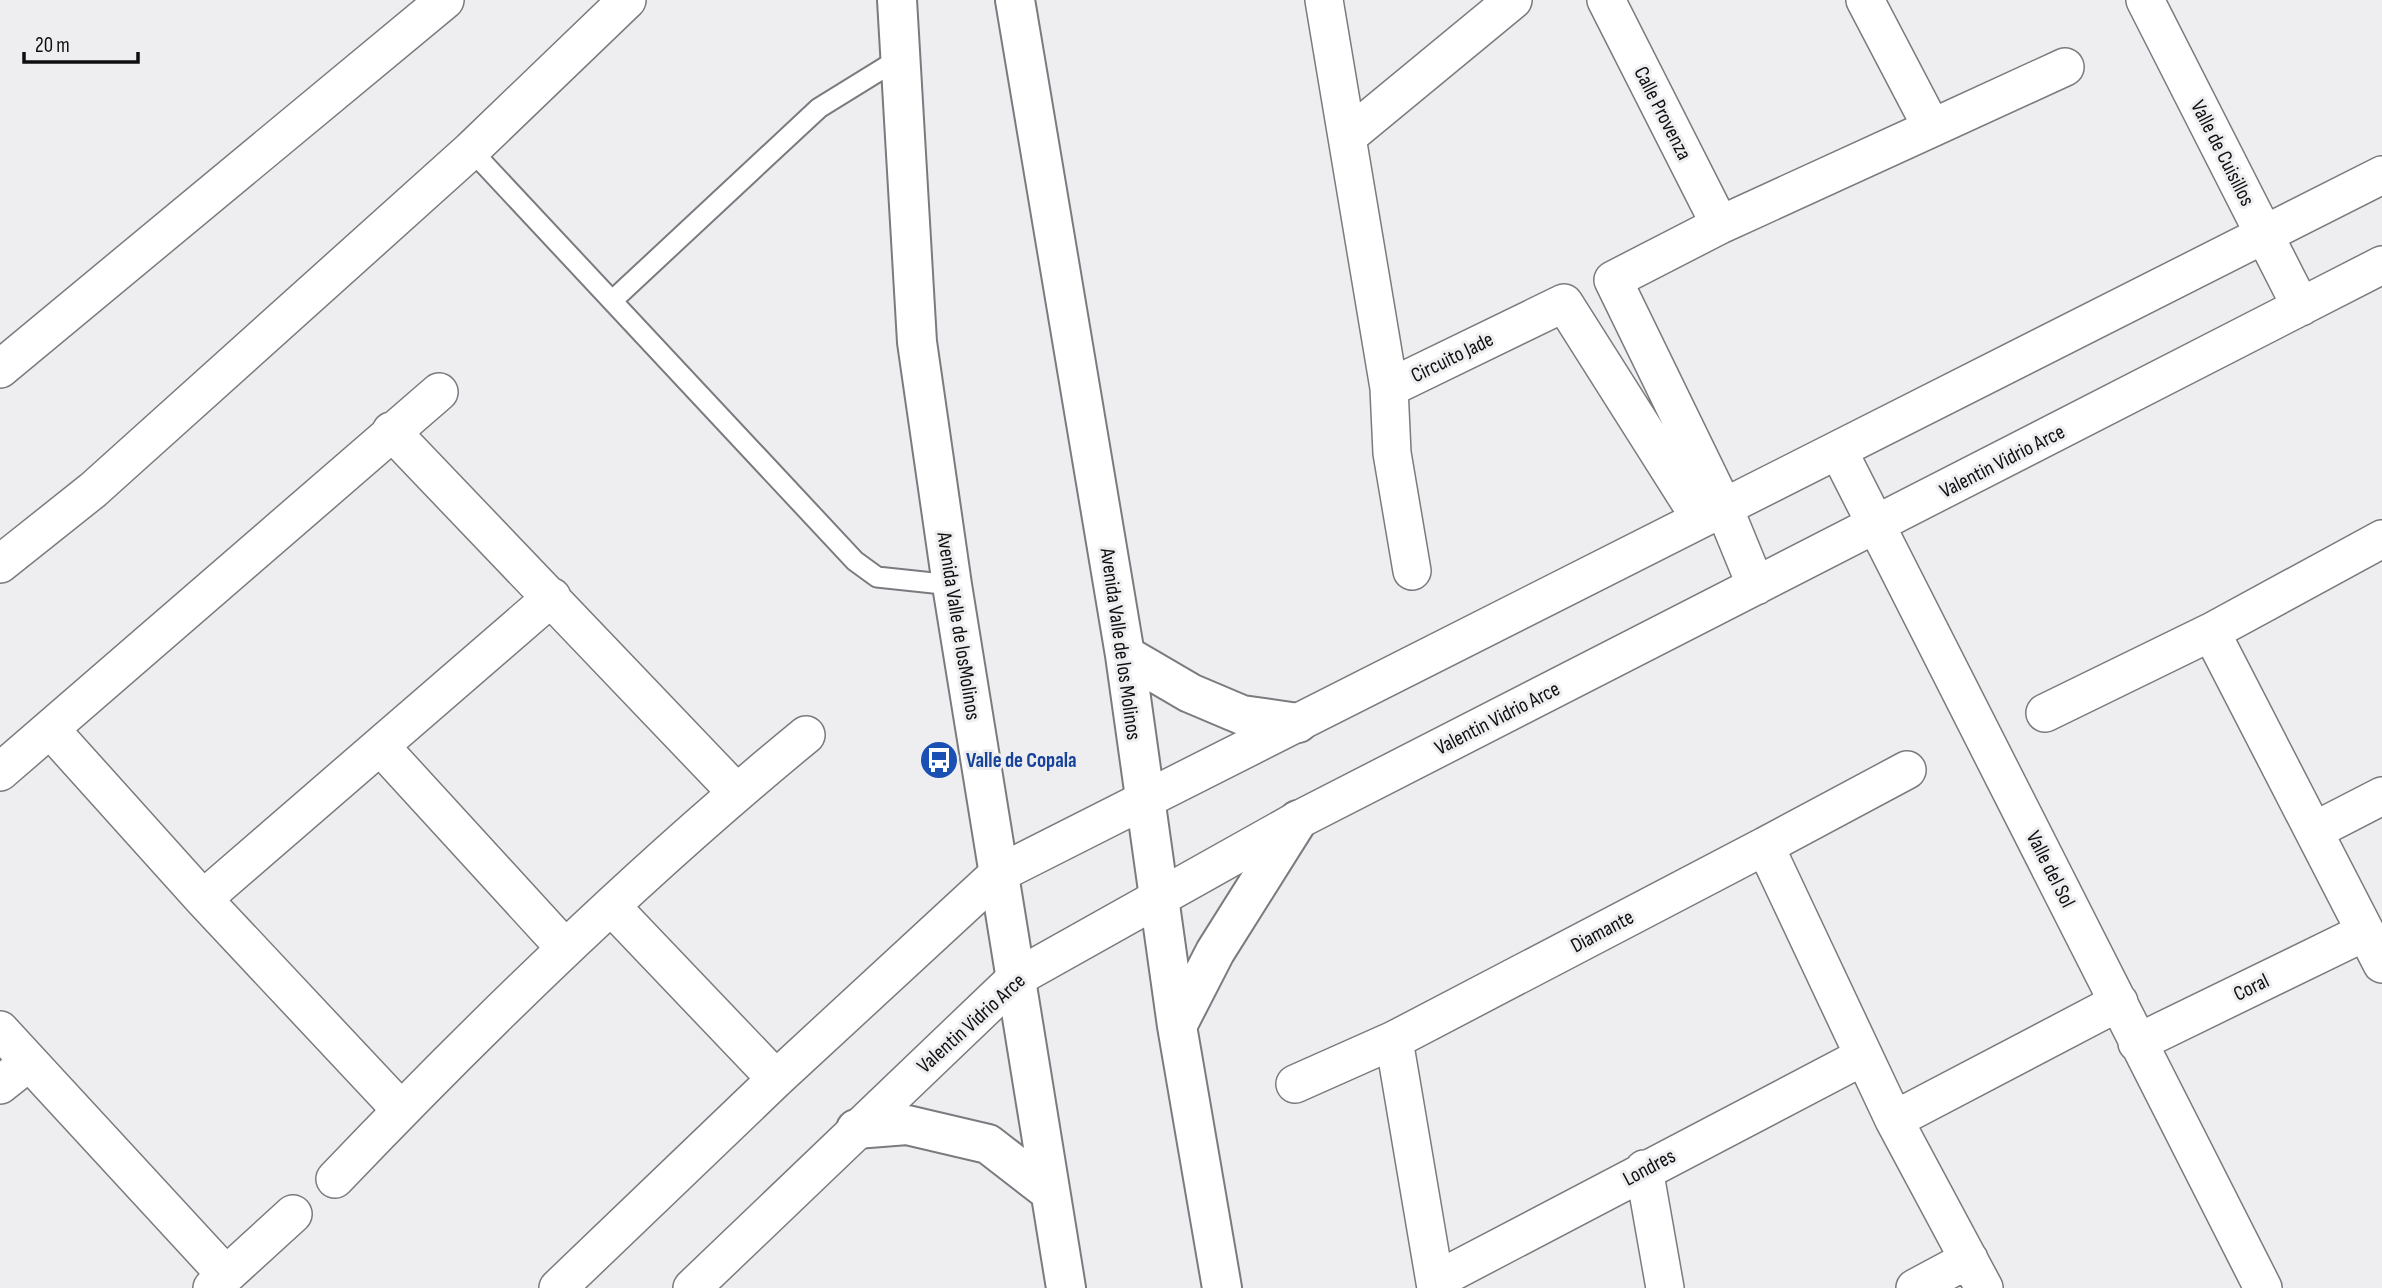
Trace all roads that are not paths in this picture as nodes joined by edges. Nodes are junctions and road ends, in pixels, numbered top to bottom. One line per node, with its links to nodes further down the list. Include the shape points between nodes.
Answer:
1 (446, 0): 21 (street)
2 (626, 0): 14 (street)
3 (897, 0): 10 (street, Avenida Valle de losMolinos)
4 (1015, 0): 35 (street, Avenida Valle de los Molinos)
5 (1324, 0): 13 (street, Circuito Jade)
6 (1513, 0): 13 (street)
7 (1606, 0): 16 (street, Calle Provenza)
8 (1865, 0): 12 (street)
9 (2145, 0): 17 (street, Valle de Cuisillos)
10 (900, 58): 19 (lane, via 819,108); 31 (street, Avenida Valle de losMolinos, via 917,342)
11 (2064, 66): 12 (street)
12 (1932, 128): 16 (street)
13 (1347, 137): 22 (street, Circuito Jade)
14 (471, 150): 19 (lane); 29 (street, via 93,490)
15 (2382, 175): 17 (street)
16 (1720, 225): 26 (street, via 1613,280)
17 (2264, 234): 20 (street, Valle de Cuisillos); 25 (street)
18 (2382, 265): 20 (street, Valentin Vidrio Arce)
19 (613, 300): 31 (lane, via 855,561 877,577)
20 (2301, 307): 27 (street, Valentin Vidrio Arce)
21 (0, 369)
22 (1389, 388): 26 (street, Circuito Jade, via 1564,303); 30 (street, via 1392,453)
23 (439, 392): 24 (street)
24 (391, 431): 33 (street); 38 (street)
25 (1838, 450): 26 (street); 27 (street, Valle del Sol)
26 (1712, 513): 32 (street); 37 (street)
27 (1876, 525): 32 (street, Valentin Vidrio Arce); 57 (street, Valle del Sol)
28 (2382, 539): 34 (street)
29 (0, 565)
30 (1412, 571)
31 (952, 585): 49 (street, Avenida Valle de losMolinos)
32 (1756, 586): 46 (street, Valentin Vidrio Arce)
33 (552, 597): 40 (street); 43 (street)
34 (2211, 632): 36 (street); 47 (street)
35 (1125, 655): 37 (street, via 1190,693 1242,715); 45 (street, Avenida Valle de los Molinos)
36 (2045, 713)
37 (1298, 723): 45 (street)
38 (51, 730): 42 (street); 51 (street)
39 (806, 735): 43 (street)
40 (381, 747): 51 (street); 54 (street)
41 (1907, 770): 48 (street, Diamante)
42 (0, 772)
43 (736, 792): 52 (street)
44 (2382, 796): 47 (street)
45 (1144, 800): 49 (street); 50 (street, Avenida Valle de los Molinos)
46 (1298, 820): 50 (street, Valentin Vidrio Arce); 58 (street, via 1215,952)
47 (2314, 831): 53 (street)
48 (1765, 846): 60 (street, Diamante); 62 (street)
49 (998, 874): 56 (street, Avenida Valle de losMolinos); 64 (street)
50 (1158, 897): 56 (street, Valentin Vidrio Arce); 58 (street, Avenida Valle de los Molinos)
51 (203, 899): 67 (street)
52 (611, 906): 54 (street); 64 (street)
53 (2365, 932): 55 (street); 61 (street, Coral)
54 (565, 948): 67 (street)
55 (2382, 964)
56 (1016, 978): 69 (street, Valentin Vidrio Arce); 72 (street, Avenida Valle de losMolinos)
57 (2119, 1002): 61 (street, Valle del Sol); 68 (street)
58 (1177, 1026): 80 (street, Avenida Valle de los Molinos)
59 (0, 1030): 63 (street)
60 (1394, 1040): 65 (street, Diamante); 76 (street)
61 (2137, 1043): 83 (street, Valle del Sol)
62 (1864, 1056): 68 (street); 70 (street, Londres)
63 (29, 1062): 66 (street); 75 (street)
64 (776, 1079): 77 (street)
65 (1295, 1084)
66 (0, 1085)
67 (401, 1110): 71 (street)
68 (1894, 1120): 74 (street)
69 (856, 1129): 72 (street, via 906,1125 988,1144); 78 (street, Valentin Vidrio Arce)
70 (1644, 1169): 76 (street, Londres); 81 (street)
71 (335, 1179)
72 (1050, 1192): 79 (street, Avenida Valle de losMolinos)
73 (293, 1214): 75 (street)
74 (1976, 1274): 82 (street)
75 (219, 1282)
76 (1435, 1285)
77 (558, 1288)
78 (692, 1288)
79 (1066, 1288)
80 (1222, 1288)
81 (1665, 1288)
82 (1914, 1288)
83 (2263, 1288)

